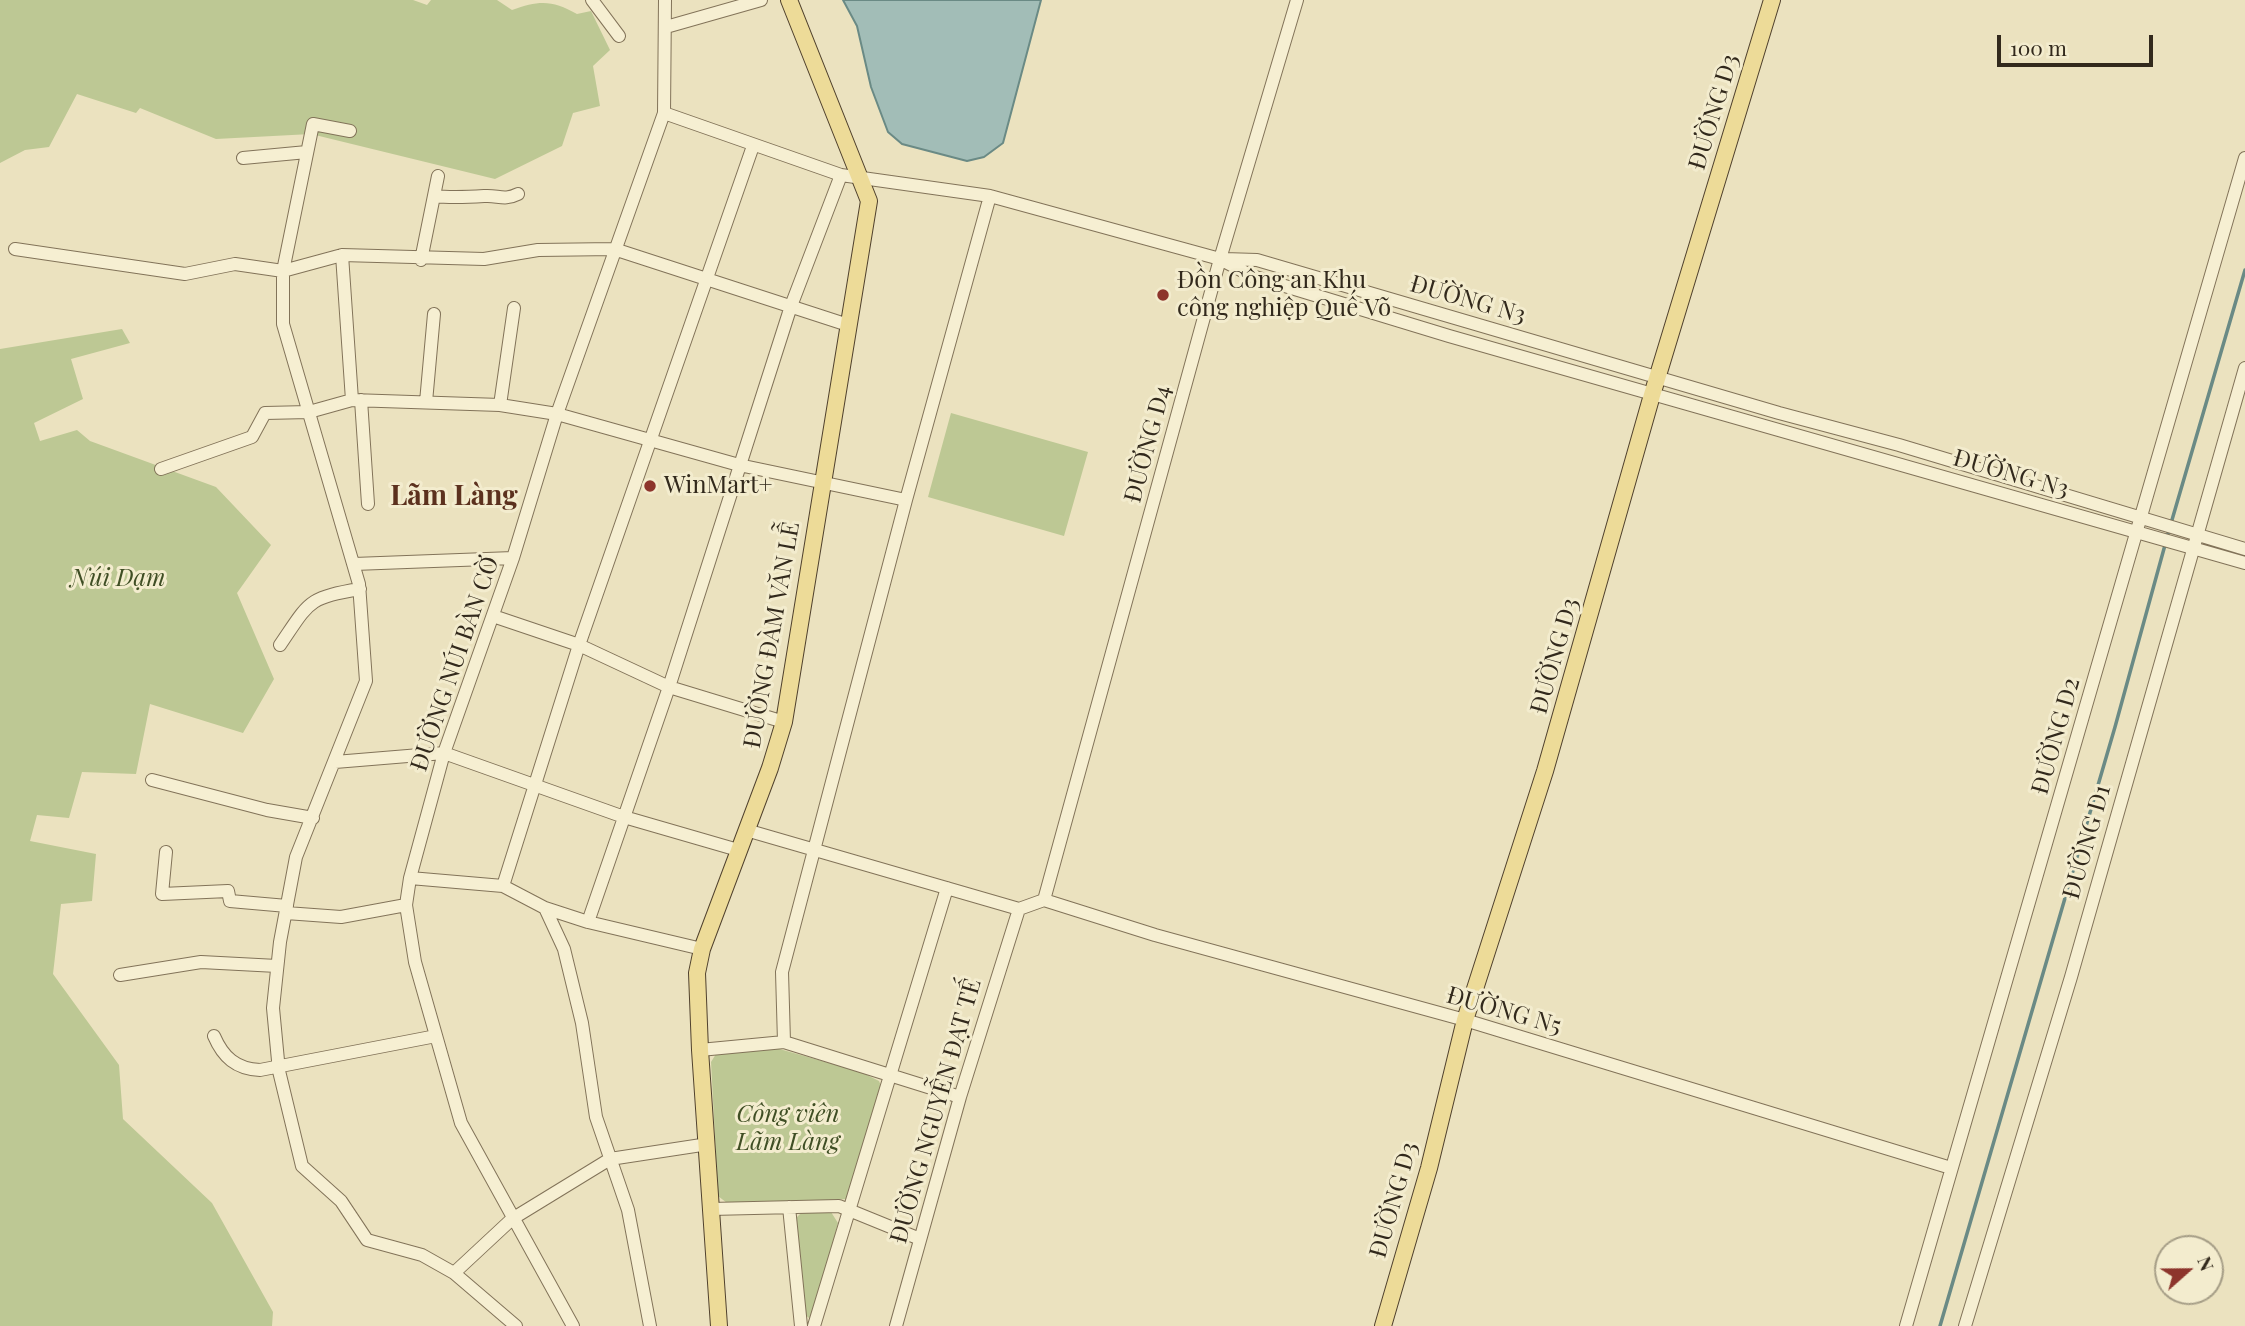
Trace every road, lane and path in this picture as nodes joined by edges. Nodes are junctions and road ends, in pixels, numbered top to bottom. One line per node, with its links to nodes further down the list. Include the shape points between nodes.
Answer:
1 (592, 0): 8 (street)
2 (665, 0): 7 (street, ĐƯỜNG NÚI BÀN CỜ)
3 (761, 0): 7 (street)
4 (789, 0): 17 (main road, ĐƯỜNG ĐÀM VĂN LỄ)
5 (1297, 0): 24 (street, ĐƯỜNG D4)
6 (1772, 0): 33 (main road, ĐƯỜNG D3)
7 (666, 27): 9 (street, ĐƯỜNG NÚI BÀN CỜ)
8 (619, 36)
9 (664, 113): 11 (street); 22 (street, ĐƯỜNG NÚI BÀN CỜ)
10 (350, 131): 12 (street, via 313,124)
11 (753, 146): 16 (street); 27 (street)
12 (307, 152): 13 (street); 26 (street)
13 (243, 158)
14 (2245, 158): 48 (street, ĐƯỜNG D2)
15 (438, 176): 20 (street)
16 (841, 176): 17 (street); 28 (street)
17 (863, 179): 19 (street); 31 (main road, ĐƯỜNG ĐÀM VĂN LỄ, via 869,201)
18 (518, 194): 20 (street, via 509,199)
19 (990, 195): 24 (street); 46 (street)
20 (434, 196): 25 (street)
21 (15, 249): 26 (street, via 185,274 235,264)
22 (614, 249): 25 (street); 27 (street); 39 (street, ĐƯỜNG NÚI BÀN CỜ)
23 (342, 256): 25 (street); 26 (street); 35 (street)
24 (1220, 259): 33 (street, ĐƯỜNG N3, via 1257,260); 34 (street, ĐƯỜNG N3, via 1252,276); 74 (street, ĐƯỜNG D4)
25 (421, 260)
26 (282, 271): 38 (street, via 283,324)
27 (705, 277): 28 (street); 40 (street)
28 (791, 306): 31 (street); 43 (street)
29 (514, 308): 37 (street)
30 (434, 314): 36 (street)
31 (848, 325): 45 (main road, ĐƯỜNG ĐÀM VĂN LỄ)
32 (2245, 368): 50 (street, ĐƯỜNG D1)
33 (1658, 377): 34 (main road, ĐƯỜNG D3); 41 (street, ĐƯỜNG N3)
34 (1652, 395): 42 (street, ĐƯỜNG N3); 83 (main road, ĐƯỜNG D3, via 1545,771)
35 (357, 400): 36 (street); 38 (street); 47 (street)
36 (426, 402): 37 (street)
37 (500, 405): 39 (street)
38 (309, 412): 44 (street, via 265,413 252,437); 54 (street)
39 (557, 414): 40 (street); 52 (street, ĐƯỜNG NÚI BÀN CỜ)
40 (648, 441): 43 (street); 58 (street)
41 (1899, 445): 42 (street); 48 (street, ĐƯỜNG N3)
42 (1894, 463): 49 (street, ĐƯỜNG N3)
43 (739, 465): 45 (street); 59 (street)
44 (161, 469)
45 (823, 483): 46 (street); 60 (main road, ĐƯỜNG ĐÀM VĂN LỄ)
46 (906, 500): 69 (street)
47 (368, 504)
48 (2146, 520): 49 (street, ĐƯỜNG D2); 50 (street, ĐƯỜNG N3)
49 (2141, 533): 50 (street, ĐƯỜNG N3); 93 (street, ĐƯỜNG D2)
50 (2189, 539): 51 (street, ĐƯỜNG N3); 53 (street, ĐƯỜNG N3); 109 (street, ĐƯỜNG D1, via 2071,977)
51 (2245, 548)
52 (513, 558): 54 (street); 56 (street, ĐƯỜNG NÚI BÀN CỜ)
53 (2245, 563)
54 (354, 564): 55 (street)
55 (360, 589): 57 (street, via 315,600); 62 (street, via 366,681)
56 (493, 616): 58 (street); 61 (street, ĐƯỜNG NÚI BÀN CỜ)
57 (279, 645)
58 (579, 645): 59 (street); 64 (street)
59 (669, 687): 60 (street); 65 (street)
60 (784, 722): 67 (main road, ĐƯỜNG ĐÀM VĂN LỄ)
61 (444, 753): 62 (street); 64 (street); 71 (street, ĐƯỜNG NÚI BÀN CỜ)
62 (335, 762): 66 (street)
63 (152, 780): 66 (street)
64 (535, 787): 65 (street); 72 (street)
65 (624, 817): 68 (street); 79 (street)
66 (313, 818): 78 (street, via 296,858)
67 (746, 830): 68 (main road, ĐƯỜNG ĐÀM VĂN LỄ); 69 (street)
68 (738, 850): 80 (main road, ĐƯỜNG ĐÀM VĂN LỄ)
69 (815, 850): 73 (street); 86 (street, via 782,972)
70 (166, 852): 78 (street, via 162,894 228,891 230,901)
71 (410, 878): 72 (street); 75 (street, ĐƯỜNG NÚI BÀN CỜ)
72 (503, 887): 76 (street)
73 (947, 888): 77 (street); 89 (street)
74 (1044, 900): 77 (street); 83 (street, ĐƯỜNG N5)
75 (406, 905): 78 (street, via 341,917); 85 (street, ĐƯỜNG NÚI BÀN CỜ, via 415,962)
76 (545, 908): 79 (street); 92 (street, via 564,949 582,1023 596,1117)
77 (1019, 909): 90 (street, ĐƯỜNG NGUYỄN ĐẠT TẾ)
78 (286, 910): 81 (street)
79 (588, 922): 80 (street)
80 (702, 949): 87 (main road, ĐƯỜNG ĐÀM VĂN LỄ, via 697,973)
81 (277, 966): 82 (street, via 201,962); 88 (street, via 273,1008)
82 (120, 975)
83 (1465, 1020): 93 (street, ĐƯỜNG N5); 107 (main road, ĐƯỜNG D3, via 1429,1168)
84 (215, 1036): 88 (street, via 235,1065 260,1070)
85 (436, 1036): 88 (street); 97 (street, ĐƯỜNG NÚI BÀN CỜ, via 461,1124)
86 (784, 1042): 87 (street); 89 (street)
87 (699, 1050): 91 (main road, ĐƯỜNG ĐÀM VĂN LỄ)
88 (279, 1066): 99 (street, via 302,1166 341,1201 367,1240 422,1255)
89 (891, 1077): 90 (street); 96 (street)
90 (960, 1097): 98 (street, ĐƯỜNG NGUYỄN ĐẠT TẾ)
91 (708, 1144): 92 (street); 95 (main road, ĐƯỜNG ĐÀM VĂN LỄ)
92 (610, 1159): 97 (street); 102 (street, via 628,1210)
93 (1951, 1168): 108 (street, ĐƯỜNG D2)
94 (789, 1207): 95 (street); 96 (street, via 839,1206); 104 (street)
95 (711, 1209): 103 (main road, ĐƯỜNG ĐÀM VĂN LỄ)
96 (848, 1211): 98 (street); 105 (street)
97 (512, 1219): 99 (street); 101 (street, ĐƯỜNG NÚI BÀN CỜ)
98 (920, 1239): 106 (street, ĐƯỜNG NGUYỄN ĐẠT TẾ)
99 (454, 1273): 100 (street)
100 (516, 1326)
101 (573, 1326)
102 (650, 1326)
103 (719, 1326)
104 (800, 1326)
105 (814, 1326)
106 (896, 1326)
107 (1383, 1326)
108 (1906, 1326)
109 (1965, 1326)

